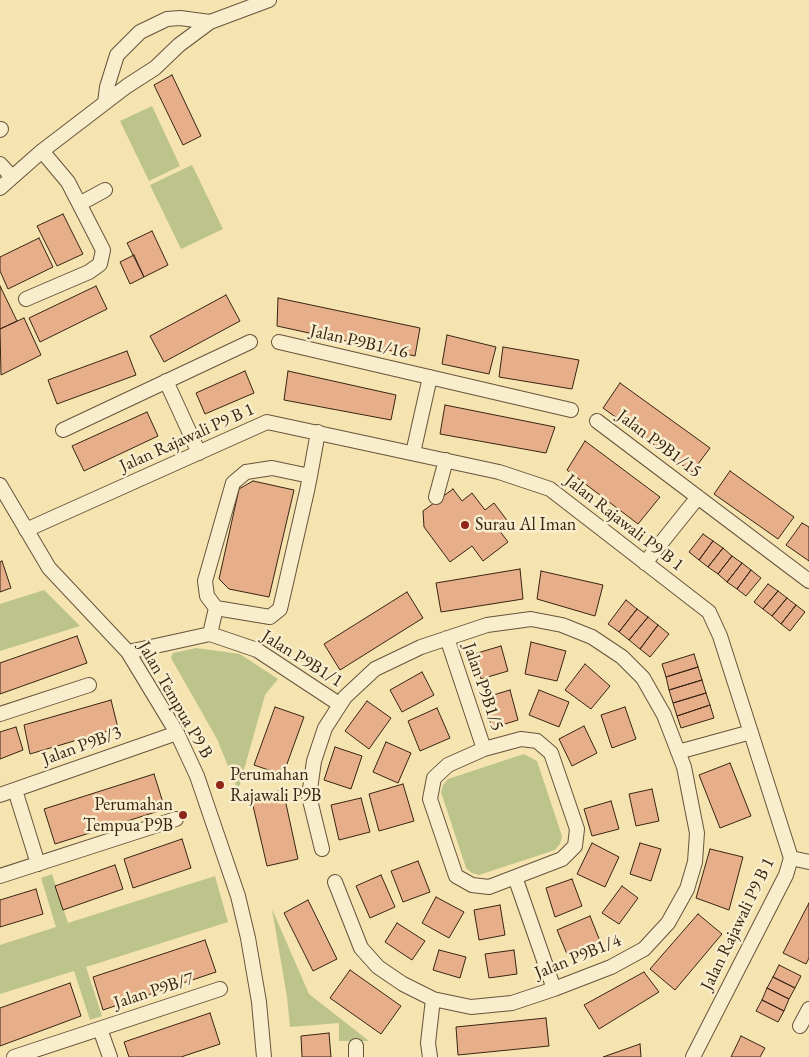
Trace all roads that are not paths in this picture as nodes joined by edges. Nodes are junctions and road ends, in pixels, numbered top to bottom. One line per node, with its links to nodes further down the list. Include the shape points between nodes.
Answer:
1 (269, 0): 2 (street)
2 (210, 22): 3 (street, via 155,68); 3 (street, via 167,19 140,32 118,55)
3 (104, 103): 4 (street)
4 (42, 151): 6 (street); 9 (street)
5 (0, 164): 6 (street)
6 (12, 177): 7 (street)
7 (0, 188)
8 (105, 190): 9 (street)
9 (81, 203): 10 (street, via 103,250 100,264 89,272)
10 (26, 299)
11 (250, 342): 14 (street)
12 (279, 342): 13 (street, Jalan P9B1/16)
13 (430, 377): 15 (street, Jalan P9B1/16); 20 (street)
14 (166, 381): 17 (street); 19 (street)
15 (571, 410)
16 (597, 421): 25 (street, Jalan P9B1/15)
17 (63, 430)
18 (318, 432): 19 (street, Jalan Rajawali P9 B 1, via 267,422); 20 (street, Jalan Rajawali P9 B 1); 22 (street)
19 (199, 453): 26 (street, Jalan Rajawali P9 B 1)
20 (413, 453): 21 (street, Jalan Rajawali P9 B 1)
21 (446, 460): 24 (street); 27 (street, Jalan Rajawali P9 B 1, via 550,488)
22 (310, 476): 29 (street, via 280,609 270,617); 29 (street, via 272,468 246,472 233,483 205,581 207,596)
23 (0, 485): 26 (street, Jalan Tempua P9 B)
24 (436, 497)
25 (698, 497): 27 (street, Jalan P9B1/15); 28 (street, Jalan P9B1/15)
26 (26, 530): 32 (street, Jalan Tempua P9 B, via 50,568)
27 (645, 563): 36 (street, Jalan Rajawali P9 B 1, via 709,612)
28 (809, 581)
29 (216, 608): 30 (street)
30 (210, 634): 32 (street); 34 (street, Jalan P9B1/1, via 257,650)
31 (447, 638): 34 (street, Jalan P9B1/4, via 375,669); 38 (street, Jalan P9B1/5); 39 (street, Jalan P9B1/4, via 487,625 531,619 562,625 592,637 622,657 643,678 664,715)
32 (128, 652): 37 (street, Jalan Tempua P9 B)
33 (89, 685): 35 (street)
34 (339, 704): 43 (street, Jalan P9B1/4, via 325,728 314,761 309,796)
35 (0, 714)
36 (751, 732): 39 (street); 44 (street, Jalan Rajawali P9 B 1)
37 (177, 733): 40 (street, Jalan P9B/3); 58 (street, Jalan Tempua P9 B, via 198,776 238,896 259,1002)
38 (484, 749): 48 (street, Jalan P9B1/5, via 448,765 434,778 430,799 456,876 472,885 489,887); 48 (street, Jalan P9B1/5, via 521,739 538,741 551,753 577,829 575,846 562,860)
39 (678, 752): 51 (street, Jalan P9B1/4, via 684,766 697,833 695,862 687,889 668,923 644,949 611,967)
40 (15, 790): 41 (street, Jalan P9B/3); 46 (street)
41 (0, 795)
42 (176, 819): 46 (street)
43 (322, 849)
44 (792, 858): 45 (street); 60 (street, Jalan Rajawali P9 B 1)
45 (809, 862)
46 (38, 864): 47 (street)
47 (0, 876)
48 (515, 877): 51 (street)
49 (335, 882): 52 (street, Jalan P9B1/4, via 361,948 378,967)
50 (220, 989): 55 (street, Jalan P9B/7)
51 (554, 989): 52 (street, Jalan P9B1/4, via 512,1003 471,1007)
52 (433, 999): 59 (street, via 428,1043)
53 (809, 1009): 54 (street)
54 (800, 1026)
55 (100, 1029): 56 (street, Jalan P9B/7); 57 (street, Jalan P9B/7)
56 (14, 1057)
57 (110, 1057)
58 (264, 1057)
59 (430, 1057)
60 (693, 1057)

